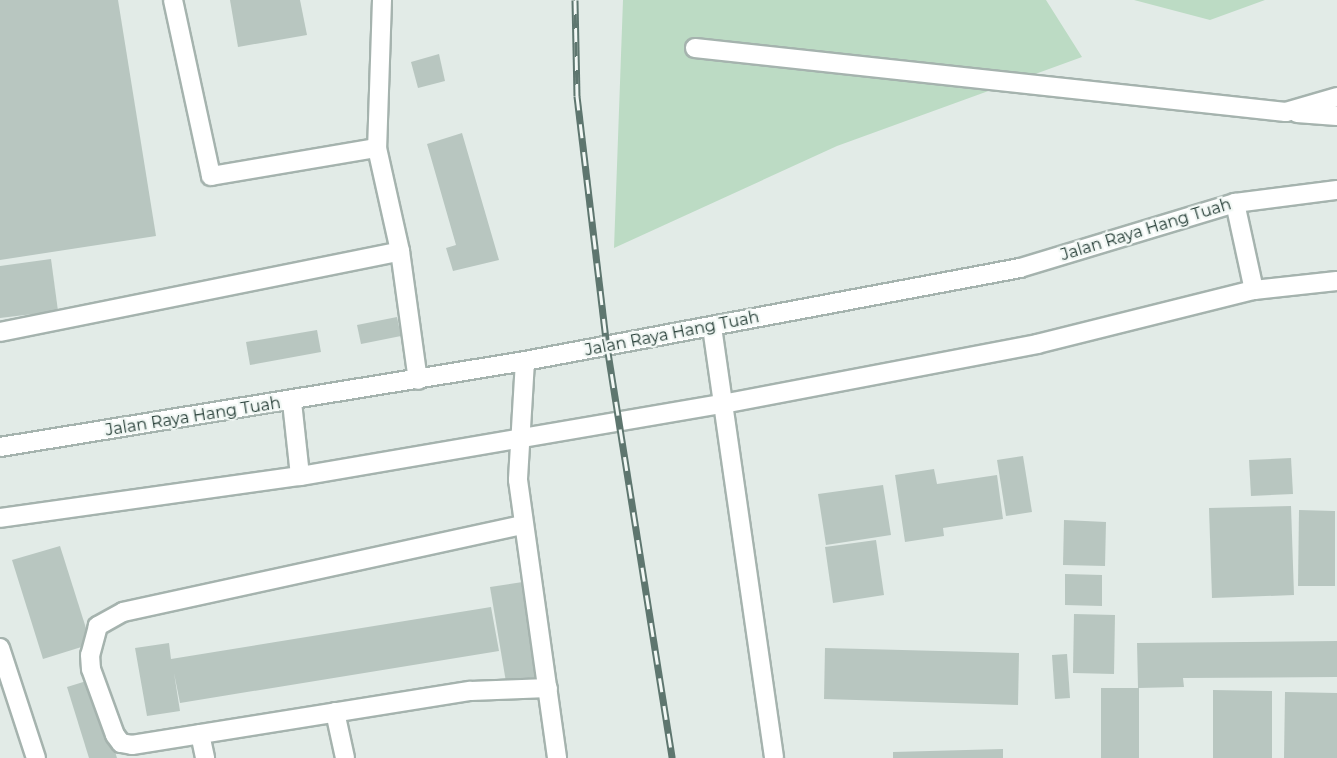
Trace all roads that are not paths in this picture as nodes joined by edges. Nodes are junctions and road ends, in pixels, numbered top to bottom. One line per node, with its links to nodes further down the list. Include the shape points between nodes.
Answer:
1 (173, 0): 7 (street, via 211,176)
2 (382, 0): 7 (street)
3 (695, 48): 5 (street)
4 (1337, 97): 5 (street)
5 (1286, 112): 6 (street)
6 (1337, 116)
7 (377, 148): 10 (street)
8 (1337, 189): 9 (street, Jalan Raya Hang Tuah)
9 (1235, 203): 12 (street); 13 (street, Jalan Raya Hang Tuah, via 1020,268)
10 (400, 251): 14 (street); 16 (street)
11 (1337, 282): 12 (street)
12 (1254, 290): 18 (street, via 1037,344)
13 (712, 327): 15 (street, Jalan Raya Hang Tuah); 18 (street)
14 (0, 332)
15 (525, 361): 16 (street, Jalan Raya Hang Tuah); 19 (street)
16 (418, 380): 17 (street, Jalan Raya Hang Tuah)
17 (292, 402): 20 (street, Jalan Raya Hang Tuah); 21 (street)
18 (723, 404): 19 (street); 32 (street)
19 (519, 440): 21 (street); 23 (street)
20 (0, 447)
21 (300, 476): 22 (street)
22 (0, 518)
23 (522, 525): 25 (street); 27 (street, via 123,612 98,626 90,654 91,669 121,743)
24 (0, 648): 28 (street)
25 (548, 688): 26 (street, via 471,691); 31 (street)
26 (335, 712): 27 (street); 30 (street)
27 (200, 734): 29 (street)
28 (36, 758)
29 (205, 758)
30 (345, 758)
31 (557, 758)
32 (774, 758)

